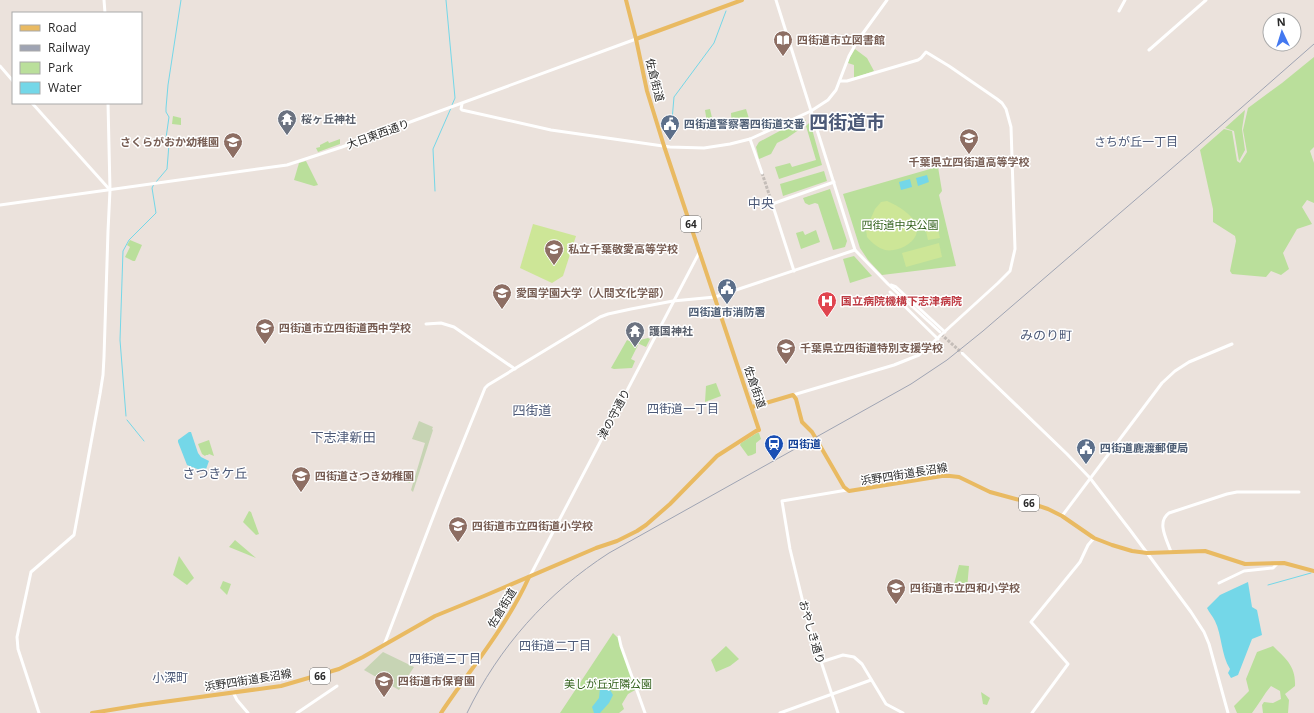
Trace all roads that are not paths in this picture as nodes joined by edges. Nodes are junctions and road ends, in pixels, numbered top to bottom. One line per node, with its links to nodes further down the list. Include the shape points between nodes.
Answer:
1 (104, 0): 9 (street)
2 (626, 0): 10 (main road, 佐倉街道)
3 (742, 0): 10 (main road)
4 (776, 0): 18 (street)
5 (887, 0): 14 (street, via 858,40)
6 (1125, 0): 8 (street)
7 (1206, 0): 11 (street)
8 (1119, 11)
9 (105, 12)
10 (636, 38): 17 (street, 大日東西通り); 20 (main road, 佐倉街道 / 64, via 647,91)
11 (1149, 50)
12 (0, 66): 13 (street)
13 (12, 80)
14 (840, 80): 18 (street, via 828,100); 36 (street, via 847,81 912,62 926,52 998,98 1006,109 1010,121 1012,152 1015,240 1013,260 1010,270 998,283)
15 (33, 104): 23 (street)
16 (108, 104): 23 (street)
17 (462, 104): 20 (street, via 462,110 551,130); 23 (street, 大日東西通り, via 296,163)
18 (811, 110): 19 (street); 22 (street)
19 (750, 140): 20 (street, via 704,148); 21 (street)
20 (664, 146): 28 (main road, 佐倉街道 / 64)
21 (762, 173)
22 (834, 182): 25 (street); 27 (street)
23 (110, 190): 26 (street, 大日東西通り); 61 (street, via 103,375 74,535 31,572 17,637 18,649)
24 (770, 197): 25 (street)
25 (772, 204): 29 (street)
26 (0, 205)
27 (855, 250): 29 (street); 30 (street)
28 (700, 251): 32 (main road, 佐倉街道 / 64); 33 (street, 津の守通り)
29 (794, 271): 32 (street)
30 (888, 284): 35 (street); 36 (street, via 896,287)
31 (890, 292): 37 (street)
32 (715, 297): 33 (street); 42 (main road, 佐倉街道 / 64)
33 (673, 301): 40 (street, via 600,317); 52 (street, 津の守通り)
34 (426, 324): 40 (street, via 441,323 454,327)
35 (940, 332)
36 (945, 332): 37 (street)
37 (938, 339): 41 (street, via 923,353 907,360)
38 (1232, 344): 43 (street, via 1189,362 1162,383)
39 (962, 353): 43 (street)
40 (515, 369): 55 (street, via 485,388)
41 (793, 395): 42 (main road); 44 (main road, 浜野四街道長沼線, via 802,422 814,435)
42 (752, 408): 52 (main road, 佐倉街道 / 64, via 759,430 717,456 670,504 646,524 626,537)
43 (1090, 478): 46 (street); 49 (street)
44 (847, 490): 46 (main road, 浜野四街道長沼線 / 66, via 956,476 990,492 1027,502); 56 (street, おやしき通り, via 782,501 790,549)
45 (1299, 492): 48 (street, via 1237,492 1169,513 1162,523)
46 (1062, 516): 47 (main road, 浜野四街道長沼線 / 66)
47 (1094, 538): 49 (main road, 浜野四街道長沼線 / 66, via 1138,553); 70 (street, via 1080,562 1031,622 1068,664)
48 (1170, 552): 49 (main road, 浜野四街道長沼線 / 66); 50 (main road, 浜野四街道長沼線 / 66, via 1205,551 1245,564)
49 (1147, 553): 71 (street, via 1204,632)
50 (1279, 563): 51 (main road, 浜野四街道長沼線 / 66); 53 (street, via 1273,568 1244,571)
51 (1314, 571)
52 (530, 576): 55 (main road, 浜野四街道長沼線 / 66, via 435,616); 65 (main road, 佐倉街道, via 505,624)
53 (1219, 582)
54 (619, 637): 66 (street)
55 (384, 645): 59 (main road, 浜野四街道長沼線 / 66, via 348,666 325,674 287,685)
56 (821, 662): 57 (street, via 843,655 854,656); 60 (street, おやしき通り)
57 (871, 680): 60 (street); 69 (street, via 886,704)
58 (337, 686): 64 (street)
59 (233, 692): 62 (main road, 浜野四街道長沼線 / 66); 63 (street)
60 (832, 694): 67 (street); 68 (street, おやしき通り)
61 (38, 713)
62 (92, 713)
63 (248, 713)
64 (298, 713)
65 (441, 713)
66 (645, 713)
67 (780, 713)
68 (838, 713)
69 (902, 713)
70 (1032, 713)
71 (1228, 713)

